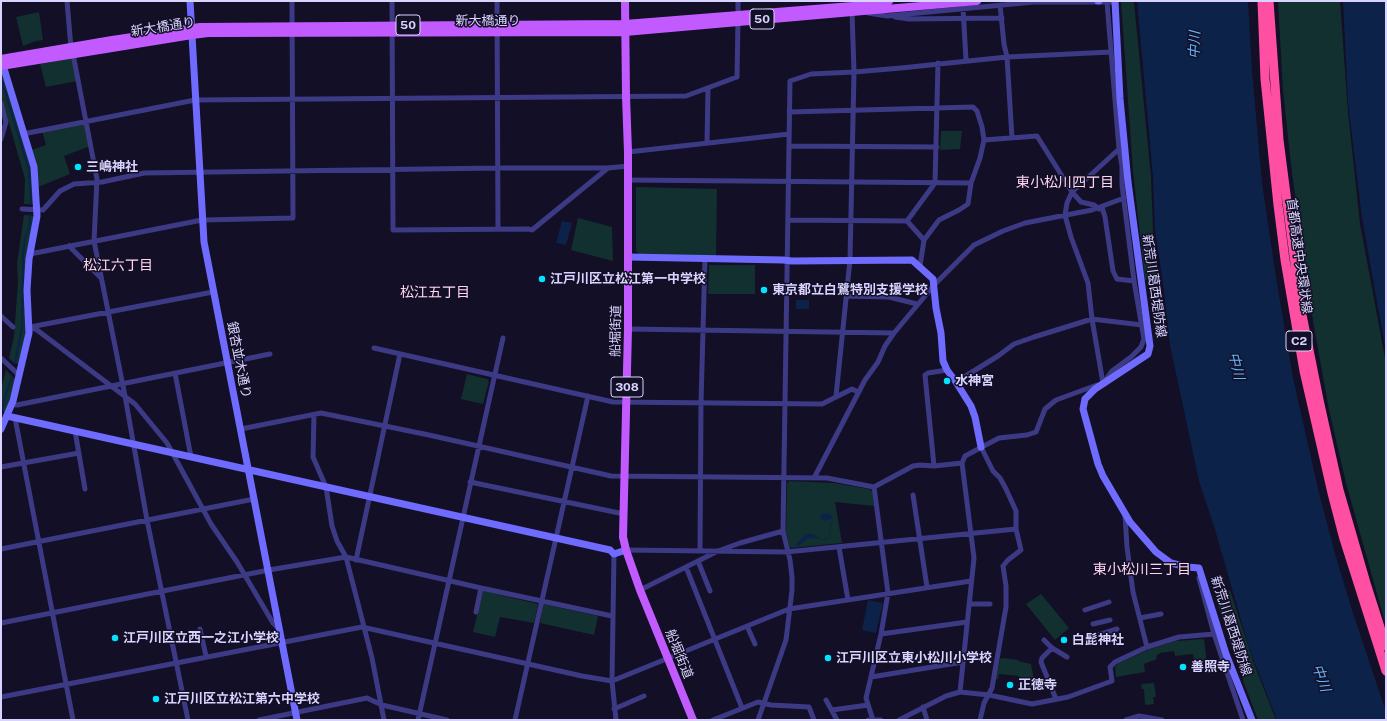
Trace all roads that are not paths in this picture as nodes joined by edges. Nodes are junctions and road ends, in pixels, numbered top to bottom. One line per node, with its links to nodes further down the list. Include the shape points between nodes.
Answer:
1 (67, 1): 27 (street)
2 (190, 1): 26 (street, 銀杏並木通り)
3 (292, 1): 25 (street)
4 (392, 1): 23 (street)
5 (497, 1): 24 (street)
6 (625, 1): 22 (main road, 船堀街道 / 308)
7 (738, 1): 19 (street)
8 (869, 1): 16 (street)
9 (889, 1): 16 (main road, 新大橋通り / 50)
10 (977, 1): 16 (main road, 新大橋通り / 50, via 900,7)
11 (1099, 1): 12 (street); 15 (street)
12 (1112, 1): 28 (street); 59 (street, 新荒川葛西堤防線)
13 (1262, 1): 234 (highway, 首都高速中央環状線 / C2, via 1265,79 1278,205 1304,370 1332,493)
14 (1270, 1): 224 (highway, 首都高速中央環状線 / C2, via 1279,147 1301,310 1339,490)
15 (1000, 5): 17 (street); 20 (street)
16 (854, 7): 18 (street); 19 (main road, 新大橋通り / 50); 33 (street)
17 (963, 8): 18 (street); 21 (street)
18 (887, 16): 21 (street)
19 (738, 18): 22 (main road, 新大橋通り / 50); 34 (street, via 738,77)
20 (1002, 18): 21 (street); 29 (street)
21 (964, 20): 30 (street)
22 (625, 28): 24 (main road, 新大橋通り / 50); 35 (main road, 船堀街道 / 308)
23 (392, 29): 24 (main road, 新大橋通り / 50); 25 (main road, 新大橋通り / 50); 37 (street)
24 (497, 29): 36 (street)
25 (292, 30): 26 (main road, 新大橋通り / 50, via 208,33); 39 (street)
26 (192, 31): 27 (main road, 新大橋通り / 50); 38 (street, 銀杏並木通り)
27 (72, 51): 31 (main road, 新大橋通り / 50); 45 (street)
28 (1111, 52): 29 (street); 56 (street)
29 (1007, 57): 30 (street); 49 (street)
30 (966, 60): 32 (street)
31 (2, 61): 47 (street)
32 (938, 63): 33 (street); 41 (street)
33 (854, 72): 42 (street); 43 (street, via 811,74 790,81)
34 (708, 89): 35 (street, via 686,96); 52 (street)
35 (626, 96): 36 (street); 57 (main road, 船堀街道 / 308)
36 (497, 97): 37 (street); 60 (street)
37 (393, 99): 39 (street); 62 (street)
38 (195, 100): 39 (street); 45 (street); 63 (street, 銀杏並木通り)
39 (292, 100): 64 (street)
40 (1, 103): 44 (street)
41 (938, 108): 42 (street); 51 (street, via 973,107 977,111); 55 (street)
42 (853, 110): 43 (street); 54 (street)
43 (789, 112): 48 (street)
44 (6, 122): 46 (street); 50 (street)
45 (86, 122): 47 (street); 66 (street)
46 (9, 129)
47 (23, 134): 75 (street, via 34,167)
48 (789, 134): 52 (street); 53 (street)
49 (1012, 138): 51 (street); 71 (street, via 1037,136)
50 (1, 139)
51 (984, 140): 70 (street)
52 (707, 143): 57 (street)
53 (789, 146): 54 (street); 67 (street)
54 (852, 147): 55 (street); 68 (street)
55 (937, 147): 69 (street)
56 (1119, 149): 59 (street); 71 (street)
57 (628, 152): 58 (main road, 船堀街道 / 308)
58 (628, 166): 61 (street); 65 (main road, 船堀街道 / 308)
59 (1124, 166): 72 (street); 119 (street, 新荒川葛西堤防線, via 1150,350 1145,356)
60 (498, 168): 61 (street); 62 (street); 81 (street)
61 (608, 168): 81 (street, via 532,230)
62 (393, 169): 64 (street); 81 (street, via 393,230)
63 (200, 171): 64 (street); 66 (street, via 144,172 135,176); 77 (street, 銀杏並木通り)
64 (292, 171): 77 (street, via 292,218)
65 (628, 180): 67 (street); 86 (main road, 船堀街道 / 308)
66 (97, 182): 75 (street, via 74,184 60,191 45,208); 83 (street)
67 (789, 182): 68 (street); 78 (street)
68 (852, 183): 69 (street); 79 (street)
69 (935, 183): 70 (street); 80 (street)
70 (971, 183): 82 (street, via 968,204 939,220)
71 (1072, 192): 73 (street, via 1081,202 1094,204); 76 (street)
72 (1124, 198): 73 (street); 92 (street)
73 (1100, 208): 76 (street); 92 (street, via 1105,217 1113,271 1117,279)
74 (22, 210): 75 (street)
75 (37, 210): 85 (street)
76 (1065, 214): 93 (street, via 1025,222 974,245); 99 (street, via 1088,283)
77 (202, 220): 83 (street); 94 (street, 銀杏並木通り)
78 (788, 220): 79 (street); 88 (street)
79 (851, 220): 80 (street); 89 (street)
80 (907, 221): 82 (street)
81 (498, 229)
82 (924, 240): 90 (street)
83 (94, 241): 84 (street); 91 (street)
84 (69, 246): 85 (street); 91 (street)
85 (30, 254): 102 (street, via 27,290)
86 (628, 257): 87 (street); 103 (main road, 船堀街道 / 308)
87 (705, 258): 88 (street); 104 (street)
88 (788, 260): 89 (street); 105 (street)
89 (850, 260): 90 (street, via 912,260); 95 (street)
90 (920, 266): 93 (street, via 933,279)
91 (100, 277): 97 (street)
92 (1134, 281): 100 (street)
93 (934, 284): 96 (street); 114 (street)
94 (213, 292): 97 (street); 113 (street, 銀杏並木通り)
95 (847, 296): 96 (street, via 889,297); 106 (street)
96 (917, 304): 107 (street)
97 (108, 313): 102 (street); 120 (street)
98 (1, 316): 101 (street)
99 (1092, 319): 100 (street); 118 (street, via 1014,344); 119 (street)
100 (1142, 325): 119 (street, via 1144,339 1141,347 1112,371)
101 (13, 327)
102 (29, 327): 116 (street); 121 (street, via 37,330)
103 (628, 329): 104 (street); 126 (main road, 船堀街道 / 308)
104 (704, 330): 105 (street); 127 (street)
105 (786, 332): 106 (street); 129 (street)
106 (843, 332): 107 (street); 125 (street)
107 (894, 333): 122 (street)
108 (503, 338): 117 (street)
109 (374, 348): 111 (street)
110 (270, 354): 113 (street)
111 (400, 354): 117 (street); 133 (street)
112 (1, 358): 116 (street)
113 (228, 363): 115 (street); 135 (street, 銀杏並木通り)
114 (947, 370): 118 (street); 145 (street, via 925,375)
115 (175, 373): 120 (street); 142 (street)
116 (19, 375): 128 (street)
117 (494, 376): 124 (street); 138 (street)
118 (956, 382): 139 (street, via 975,416)
119 (1103, 383): 139 (street, via 1056,400 1045,409 1036,432 999,438); 163 (street, 新荒川葛西堤防線, via 1084,399 1083,409 1098,464)
120 (122, 384): 121 (street); 123 (street)
121 (110, 386): 123 (street); 128 (street)
122 (858, 392): 125 (street, via 852,389); 152 (street)
123 (125, 396): 137 (street); 140 (street, via 135,404)
124 (588, 396): 126 (street, via 613,402); 147 (street)
125 (836, 396): 129 (street, via 822,404)
126 (626, 402): 127 (street); 149 (main road, 船堀街道 / 308)
127 (701, 403): 129 (street); 150 (street)
128 (12, 404): 131 (street)
129 (784, 404): 151 (street)
130 (314, 414): 133 (street, via 321,413); 135 (street); 154 (street, via 313,457)
131 (4, 417): 132 (street); 134 (street)
132 (16, 418): 136 (street); 143 (street)
133 (384, 425): 138 (street); 157 (street)
134 (1, 429)
135 (241, 429): 148 (street, 銀杏並木通り)
136 (75, 431): 137 (street); 141 (street)
137 (133, 444): 140 (street); 165 (street)
138 (479, 446): 147 (street); 153 (street)
139 (981, 447): 144 (street, via 965,456); 166 (street, via 1016,511)
140 (172, 452): 142 (street); 161 (street)
141 (79, 453): 143 (street); 156 (street)
142 (191, 457): 148 (street)
143 (23, 463): 146 (street); 171 (street)
144 (962, 463): 145 (street); 168 (street)
145 (934, 466): 155 (street, via 913,466)
146 (1, 467)
147 (572, 467): 149 (street, via 611,476); 160 (street)
148 (249, 470): 154 (street); 159 (street, 銀杏並木通り)
149 (624, 476): 150 (street); 162 (main road, 船堀街道 / 308)
150 (701, 477): 151 (street); 176 (street)
151 (783, 478): 152 (street); 167 (street)
152 (814, 478): 155 (street)
153 (470, 482): 160 (street); 164 (street)
154 (326, 487): 157 (street); 180 (street, via 332,526)
155 (874, 487): 172 (street)
156 (85, 489)
157 (369, 496): 164 (street); 181 (street)
158 (913, 496): 170 (street)
159 (254, 499): 161 (street); 185 (street, 銀杏並木通り)
160 (564, 503): 162 (street); 169 (street)
161 (203, 510): 165 (street); 186 (street)
162 (624, 514): 175 (main road, 船堀街道 / 308, via 623,537)
163 (1125, 514): 184 (street, 新荒川葛西堤防線, via 1139,534 1171,564); 206 (street, via 1133,592)
164 (462, 518): 169 (street); 187 (street)
165 (148, 520): 171 (street); 192 (street)
166 (1016, 529): 168 (street); 239 (street, via 1021,550 1003,566 1006,607)
167 (783, 531): 177 (street); 178 (street)
168 (972, 533): 170 (street); 188 (street, via 974,558)
169 (556, 538): 179 (street, via 610,550); 196 (street)
170 (921, 539): 172 (street); 190 (street)
171 (39, 542): 174 (street); 203 (street)
172 (882, 542): 173 (street); 194 (street)
173 (839, 547): 178 (street); 195 (street)
174 (1, 549)
175 (626, 550): 176 (street); 179 (street); 191 (main road, 船堀街道 / 308)
176 (700, 551): 177 (street)
177 (718, 551): 178 (street); 182 (street)
178 (788, 552): 200 (street, via 792,577)
179 (614, 554): 205 (street)
180 (346, 557): 181 (street); 185 (street); 212 (street)
181 (356, 560): 187 (street)
182 (698, 561): 183 (street); 193 (street)
183 (686, 567): 191 (street); 219 (street)
184 (1196, 567): 217 (street); 233 (street, 新荒川葛西堤防線, via 1199,568)
185 (268, 570): 186 (street); 214 (street, 銀杏並木通り)
186 (245, 575): 192 (street); 214 (street, via 273,623)
187 (448, 580): 189 (street); 222 (street)
188 (971, 581): 190 (street); 198 (street)
189 (481, 588): 196 (street); 202 (street)
190 (927, 588): 194 (street)
191 (640, 590): 229 (main road, 船堀街道 / 308)
192 (162, 591): 203 (street); 230 (street)
193 (710, 591)
194 (888, 593): 195 (street); 216 (street)
195 (848, 600): 200 (street)
196 (542, 601): 205 (street); 232 (street)
197 (1109, 602): 201 (street)
198 (969, 604): 199 (street); 208 (street)
199 (990, 604)
200 (789, 609): 211 (street); 244 (street, via 786,640)
201 (1085, 610)
202 (476, 612)
203 (53, 613): 209 (street); 237 (street)
204 (1161, 614): 206 (street)
205 (612, 616): 236 (street)
206 (1140, 618): 225 (street)
207 (1110, 620): 210 (street)
208 (968, 622): 216 (street); 231 (street)
209 (1, 623)
210 (1093, 624)
211 (747, 626): 219 (street); 223 (street)
212 (364, 627): 221 (street); 222 (street); 245 (street)
213 (200, 628): 227 (street)
214 (280, 629): 221 (street, 銀杏並木通り)
215 (1117, 629): 218 (street)
216 (881, 634): 235 (street)
217 (1214, 634): 225 (street, via 1179,637); 233 (street)
218 (1098, 635)
219 (715, 638): 229 (street); 248 (street)
220 (1044, 640): 226 (street)
221 (282, 642): 227 (street); 252 (street, 銀杏並木通り)
222 (435, 642): 232 (street); 251 (street)
223 (755, 644)
224 (1386, 646)
225 (1147, 647): 242 (street, via 1115,662 1110,667 1112,681)
226 (1052, 648): 228 (street); 242 (street, via 1041,662)
227 (206, 656): 230 (street)
228 (1067, 657)
229 (668, 658): 236 (street); 261 (main road, 船堀街道 / 308)
230 (176, 660): 237 (street); 254 (street)
231 (962, 662): 235 (street); 238 (street)
232 (528, 663): 236 (street); 259 (street)
233 (1228, 666): 274 (street); 275 (street, 新荒川葛西堤防線)
234 (1386, 672)
235 (871, 677): 246 (street, via 866,698)
236 (612, 681): 249 (street)
237 (66, 684): 241 (street); 253 (street)
238 (960, 692): 239 (street); 247 (street)
239 (989, 695): 242 (street, via 1026,704); 271 (street)
240 (644, 696): 249 (street)
241 (1, 697)
242 (1056, 699)
243 (826, 700): 250 (street)
244 (763, 703): 248 (street, via 758,702); 263 (street); 264 (street, via 808,707)
245 (382, 705): 251 (street); 252 (street, via 367,698); 256 (street)
246 (868, 705): 250 (street); 267 (street)
247 (923, 707): 269 (street); 270 (street)
248 (742, 708): 262 (street)
249 (614, 709): 260 (street)
250 (832, 710): 265 (street)
251 (419, 714): 257 (street); 258 (street)
252 (296, 716): 255 (street)
253 (73, 720)
254 (188, 720)
255 (259, 720)
256 (384, 720)
257 (418, 720)
258 (447, 720)
259 (516, 720)
260 (616, 720)
261 (694, 720)
262 (714, 720)
263 (758, 720)
264 (814, 720)
265 (837, 720)
266 (868, 720): 267 (street)
267 (873, 720): 268 (street)
268 (881, 720)
269 (899, 720)
270 (927, 720)
271 (980, 720)
272 (1126, 720): 273 (street, via 1139,716)
273 (1162, 720)
274 (1243, 720)
275 (1252, 720)

